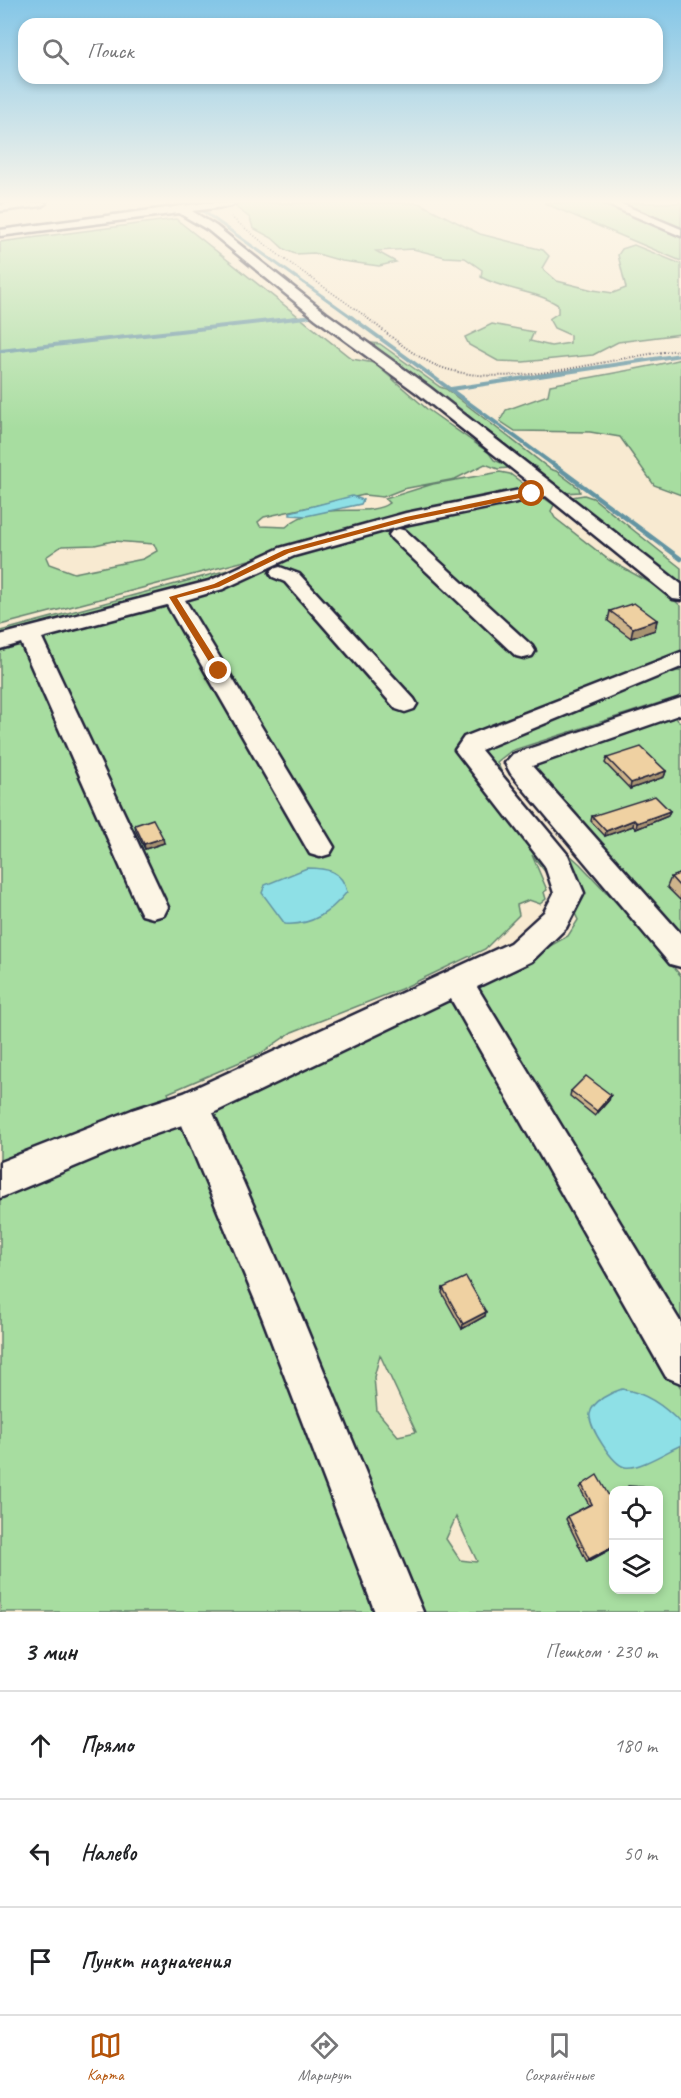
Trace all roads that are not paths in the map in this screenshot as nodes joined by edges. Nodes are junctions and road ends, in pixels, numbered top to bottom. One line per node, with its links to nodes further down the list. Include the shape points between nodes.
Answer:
1 (274, 278): 2 (street)
2 (548, 490): 6 (street, via 406,519 287,552); 7 (street)
3 (504, 507): 4 (street)
4 (399, 535): 5 (street); 11 (street)
5 (280, 573): 6 (street); 13 (street, via 292,578)
6 (216, 585): 8 (street)
7 (681, 594)
8 (173, 597): 9 (street); 15 (street)
9 (29, 634): 10 (street); 16 (street)
10 (0, 642)
11 (524, 651)
12 (681, 659): 18 (street, via 473,743 468,750 558,862 568,893 555,920 521,951)
13 (405, 704)
14 (681, 706): 17 (street, via 518,763)
15 (320, 847)
16 (153, 907)
17 (681, 955)
18 (457, 981): 19 (street); 21 (street)
19 (192, 1106): 20 (street); 22 (street, via 282,1317)
20 (0, 1180)
21 (681, 1362)
22 (399, 1612)

